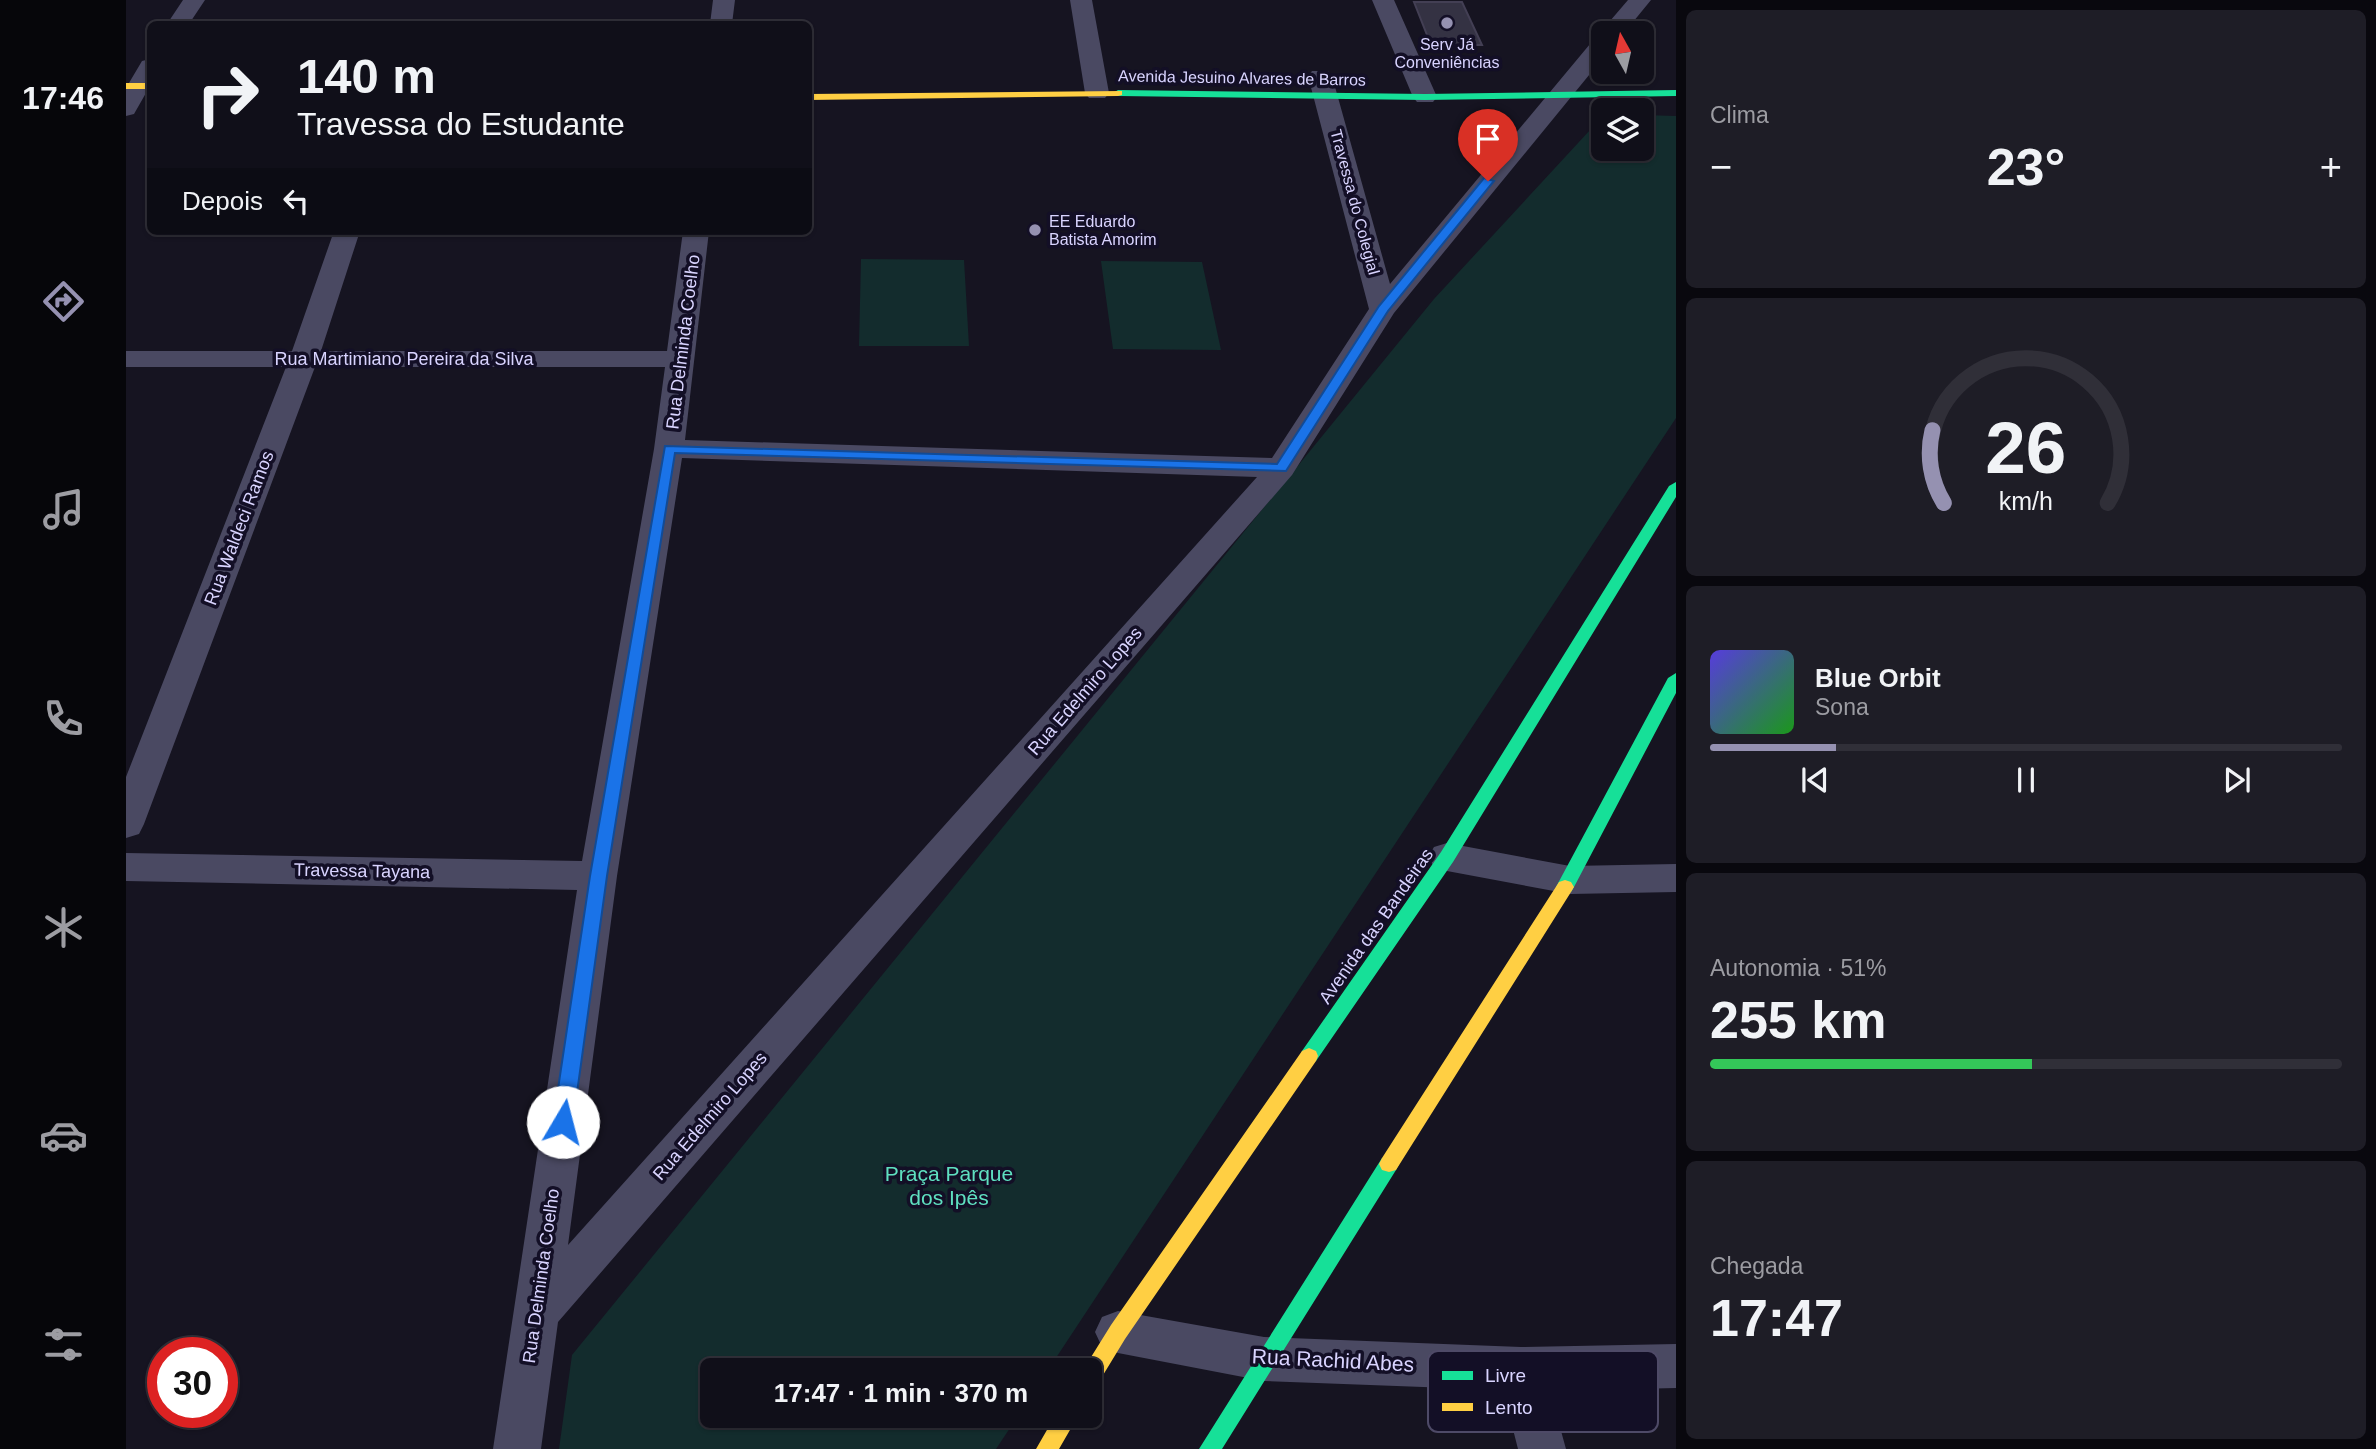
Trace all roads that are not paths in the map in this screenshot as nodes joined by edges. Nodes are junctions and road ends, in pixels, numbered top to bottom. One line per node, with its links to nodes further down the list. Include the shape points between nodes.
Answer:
1 (194, 0): 6 (street)
2 (724, 0): 7 (street)
3 (1081, 0): 16 (street)
4 (1383, 0): 15 (street)
5 (1640, 0): 8 (street)
6 (180, 21)
7 (721, 21)
8 (1622, 21)
9 (1591, 57): 13 (street, Rua Edelmiro Lopes)
10 (126, 66): 11 (street)
11 (145, 76): 19 (street)
12 (1120, 77): 16 (street, Avenida Jesuino Alvares de Barros)
13 (1572, 79): 15 (street, Avenida Jesuino Alvares de Barros); 17 (street, Avenida Jesuino Alvares de Barros); 22 (street, Rua Edelmiro Lopes)
14 (1322, 81): 15 (street, Avenida Jesuino Alvares de Barros); 16 (street, Avenida Jesuino Alvares de Barros); 22 (street, Travessa do Colegial)
15 (1416, 81)
16 (1090, 82): 18 (street, Avenida Jesuino Alvares de Barros)
17 (1676, 93)
18 (812, 97)
19 (126, 109)
20 (346, 235): 23 (street, Rua Waldeci Ramos)
21 (696, 235): 25 (street, Rua Delminda Coelho)
22 (1383, 309): 27 (street, Rua Edelmiro Lopes)
23 (304, 358): 24 (street, Rua Martimiano Pereira da Silva); 25 (street, Rua Martimiano Pereira da Silva); 31 (street, Rua Waldeci Ramos)
24 (126, 359)
25 (682, 359): 26 (street, Rua Delminda Coelho)
26 (669, 449): 27 (street); 34 (street, Rua Delminda Coelho)
27 (1281, 468): 37 (street, Rua Edelmiro Lopes)
28 (1676, 486): 29 (street, Avenida das Bandeiras)
29 (1667, 516): 32 (street, Avenida das Bandeiras)
30 (1676, 678): 36 (street)
31 (126, 824)
32 (1447, 858): 36 (street); 38 (street, Avenida das Bandeiras)
33 (126, 866): 34 (street, Travessa Tayana)
34 (598, 876): 37 (street, Rua Delminda Coelho)
35 (1676, 878): 36 (street)
36 (1570, 880): 40 (street)
37 (536, 1314): 46 (street, Rua Delminda Coelho)
38 (1118, 1332): 39 (street, Avenida das Bandeiras); 40 (street, Rua Rachid Abes)
39 (1102, 1358)
40 (1264, 1359): 41 (street, Rua Rachid Abes); 48 (street)
41 (1428, 1365)
42 (1658, 1366): 43 (street, Rua Rachid Abes)
43 (1676, 1366)
44 (1060, 1428): 47 (street)
45 (1538, 1432): 49 (street)
46 (517, 1449)
47 (1047, 1449)
48 (1210, 1449)
49 (1542, 1449)

